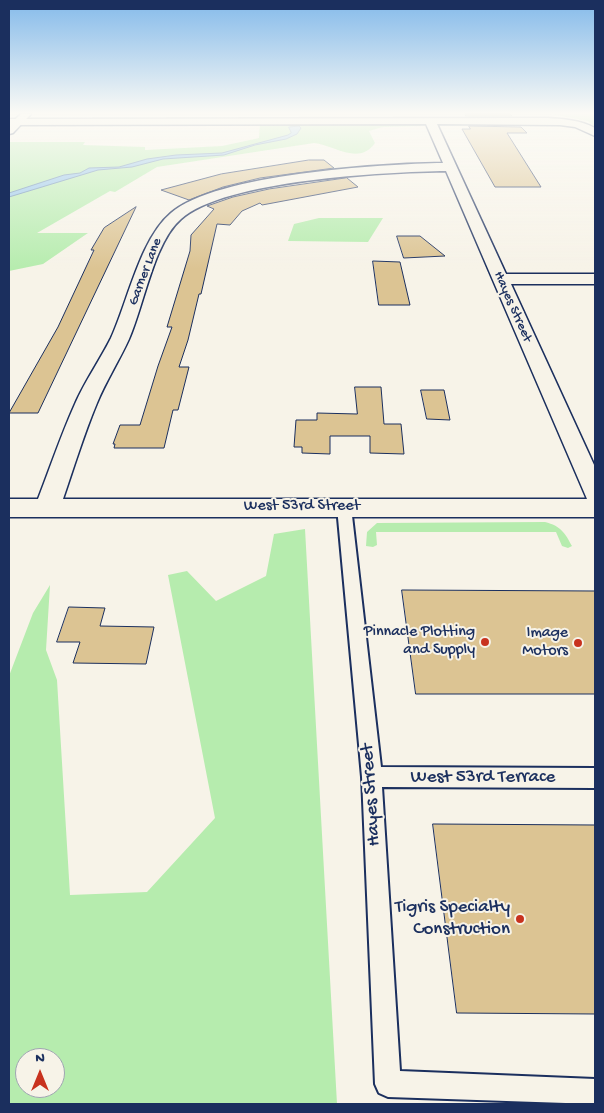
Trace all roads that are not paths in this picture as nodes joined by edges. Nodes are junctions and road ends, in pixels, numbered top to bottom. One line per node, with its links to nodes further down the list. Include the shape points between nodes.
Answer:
1 (450, 167): 2 (street, Hayes Street); 7 (street, Garner Lane, via 370,170 252,186 207,199 177,215 164,226 158,238 120,338 86,403)
2 (499, 279): 3 (street); 4 (street, Hayes Street)
3 (595, 279)
4 (595, 493)
5 (344, 507): 7 (street, West 53rd Street); 8 (street, West 53rd Street); 9 (lane, Hayes Street)
6 (9, 508): 7 (street, West 53rd Street)
7 (47, 508)
8 (595, 508)
9 (372, 777): 10 (lane, West 53rd Terrace); 11 (lane, Hayes Street, via 388,1084)
10 (595, 778)
11 (595, 1092)

